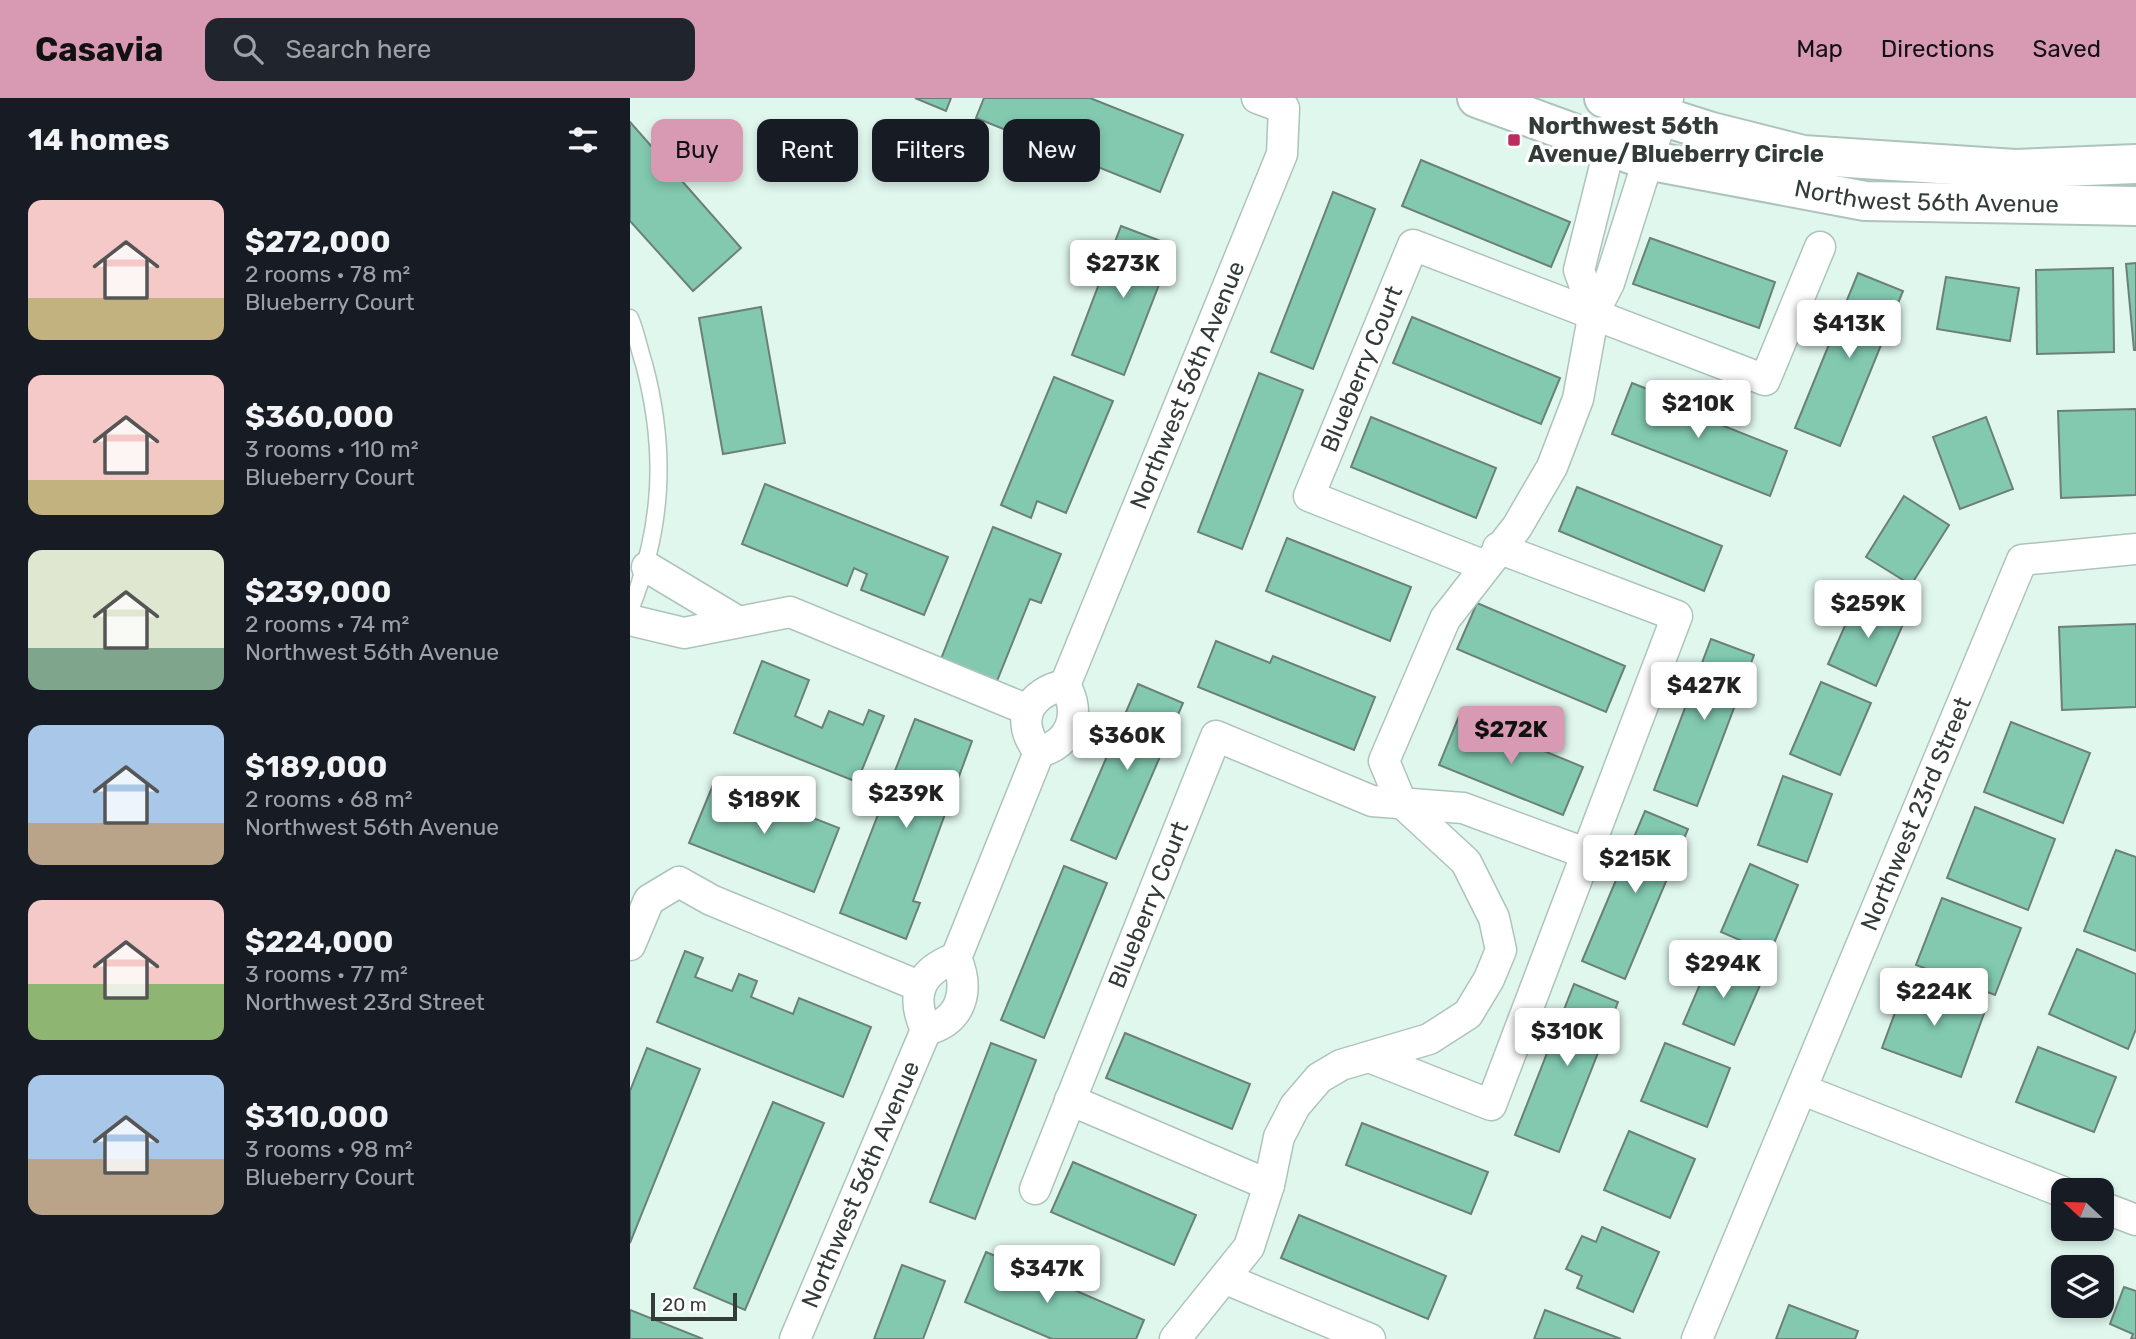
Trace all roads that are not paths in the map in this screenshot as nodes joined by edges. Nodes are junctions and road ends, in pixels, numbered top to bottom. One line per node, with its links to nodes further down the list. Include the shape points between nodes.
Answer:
1 (1258, 98): 18 (street, Northwest 56th Avenue, via 1284,108 1282,154)
2 (1477, 98): 5 (street, Northwest 56th Avenue)
3 (1615, 100): 4 (street, Northwest 56th Avenue); 5 (street)
4 (1665, 108): 6 (street); 7 (street, Northwest 56th Avenue, via 1803,155 2015,169)
5 (1607, 148): 6 (street, Northwest 56th Avenue); 10 (street, via 1579,270)
6 (1647, 160): 8 (street, Northwest 56th Avenue, via 1865,201); 10 (street, via 1609,283)
7 (2136, 164)
8 (2136, 206)
9 (1820, 247): 10 (street, Blueberry Court, via 1765,380)
10 (1594, 312): 13 (street, via 1578,399 1552,467 1535,500); 13 (street, Blueberry Court, via 1413,245 1309,496)
11 (630, 318): 14 (lane, via 652,396 661,463)
12 (2136, 549): 28 (street, Northwest 23rd Street, via 2022,561)
13 (1491, 557): 21 (street, via 1446,619 1384,761); 22 (street, Blueberry Court, via 1677,616)
14 (647, 567): 15 (lane); 17 (street)
15 (630, 610)
16 (630, 620): 17 (street, via 684,633)
17 (737, 621): 19 (street, via 790,612)
18 (1065, 685): 19 (street, via 1048,689); 20 (street, via 1071,696 1072,727 1062,741)
19 (1028, 710): 20 (street, via 1026,726)
20 (1039, 751): 24 (street)
21 (1401, 802): 22 (street, Blueberry Court, via 1463,808); 27 (street, via 1466,862 1494,918 1502,950 1468,1014 1429,1040); 29 (street, Blueberry Court, via 1372,801 1216,736)
22 (1585, 853): 27 (street, Blueberry Court, via 1491,1105)
23 (630, 945): 25 (street, via 649,900 679,882 710,900)
24 (956, 958): 25 (street, via 932,971); 26 (street, Northwest 56th Avenue, via 962,972 962,1003 945,1022)
25 (919, 986): 26 (street, Northwest 56th Avenue, via 918,1004)
26 (926, 1030): 36 (street, Northwest 56th Avenue)
27 (1369, 1057): 30 (street, via 1318,1078 1295,1106 1279,1137)
28 (1803, 1090): 31 (street); 39 (street, Northwest 23rd Street)
29 (1070, 1100): 30 (street); 32 (street, Blueberry Court)
30 (1269, 1185): 35 (street, via 1250,1247)
31 (2051, 1187)
32 (1035, 1189)
33 (2114, 1210): 34 (street)
34 (2135, 1216)
35 (1227, 1279): 37 (street); 38 (street)
36 (795, 1339)
37 (1175, 1339)
38 (1370, 1339)
39 (1697, 1339)

